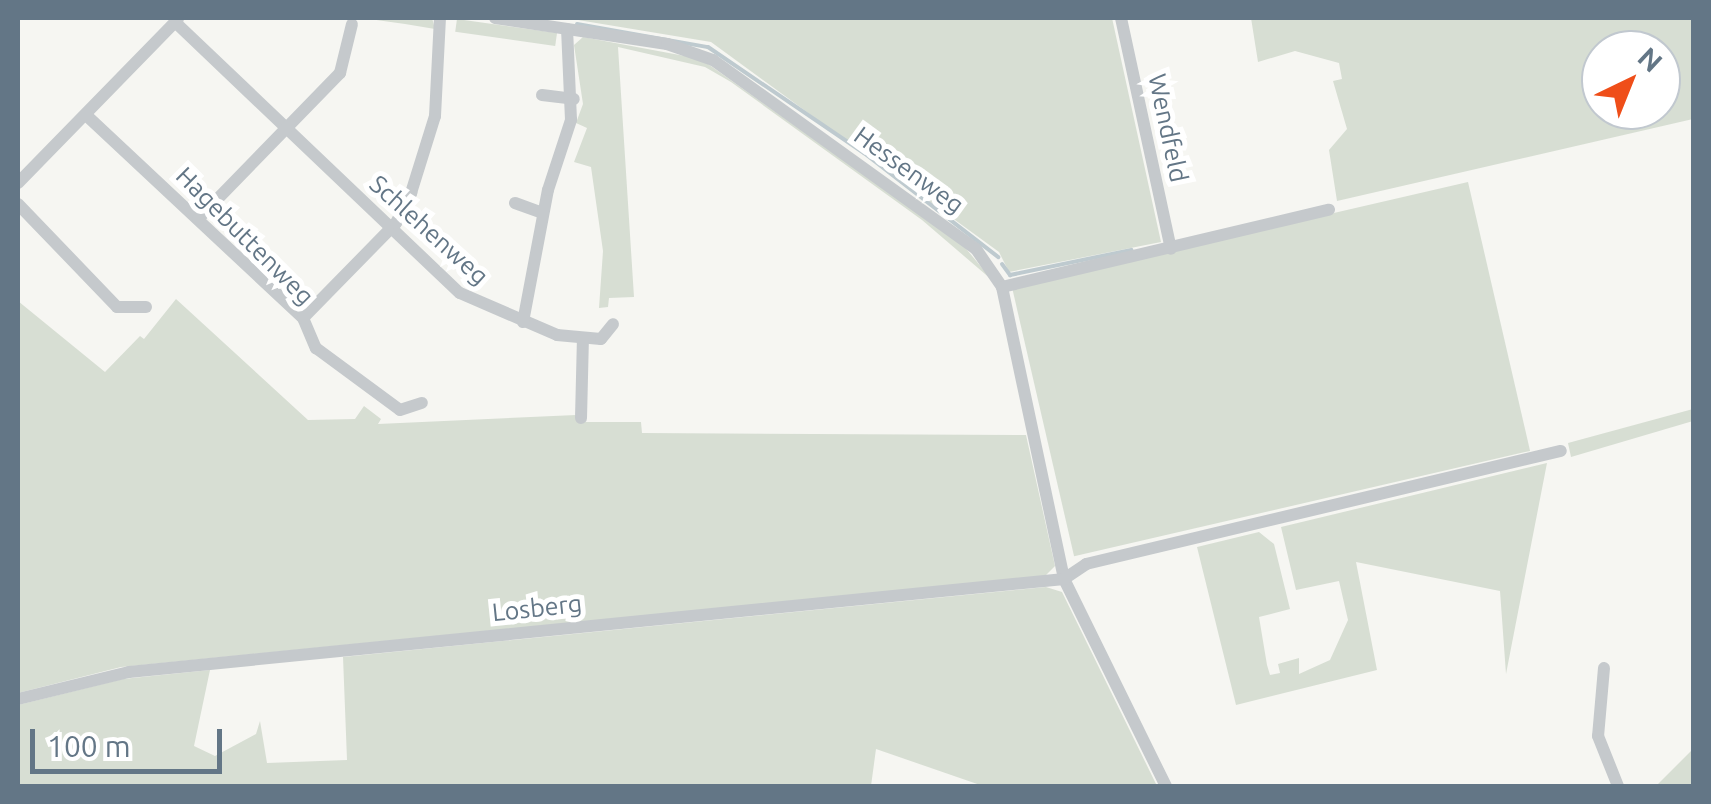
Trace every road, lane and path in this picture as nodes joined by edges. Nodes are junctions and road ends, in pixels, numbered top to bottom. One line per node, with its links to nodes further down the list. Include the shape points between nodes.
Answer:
1 (440, 18): 17 (street, via 435,116 415,183)
2 (496, 18): 6 (street, Hessenweg)
3 (1121, 18): 18 (street, Wendfeld)
4 (178, 20): 9 (street); 10 (street, Schlehenweg)
5 (352, 24): 10 (street, via 343,68)
6 (567, 29): 8 (street); 19 (street, Hessenweg, via 684,48 735,73 966,240)
7 (542, 95): 8 (street)
8 (574, 99): 15 (street)
9 (86, 115): 11 (street); 16 (street, Hagebuttenweg)
10 (286, 128): 16 (street); 17 (street, Schlehenweg)
11 (18, 183)
12 (18, 204): 20 (street, via 117,307)
13 (515, 204): 15 (street)
14 (1329, 210): 18 (street)
15 (542, 213): 22 (street)
16 (198, 219): 21 (street, Hagebuttenweg)
17 (390, 229): 21 (street); 22 (street, Schlehenweg, via 460,293)
18 (1171, 249): 19 (street)
19 (1002, 287): 28 (street, Hessenweg)
20 (146, 307)
21 (303, 318): 25 (street, Hagebuttenweg, via 312,344 400,410)
22 (523, 322): 24 (street, Schlehenweg)
23 (614, 324): 24 (street, via 601,339)
24 (583, 338): 26 (street)
25 (422, 403)
26 (581, 418)
27 (1561, 452): 28 (street, via 1086,564)
28 (1064, 579): 30 (street, Losberg, via 129,672); 31 (street, Hessenweg)
29 (1604, 668): 32 (street, via 1598,736)
30 (18, 699)
31 (1166, 786)
32 (1618, 786)

